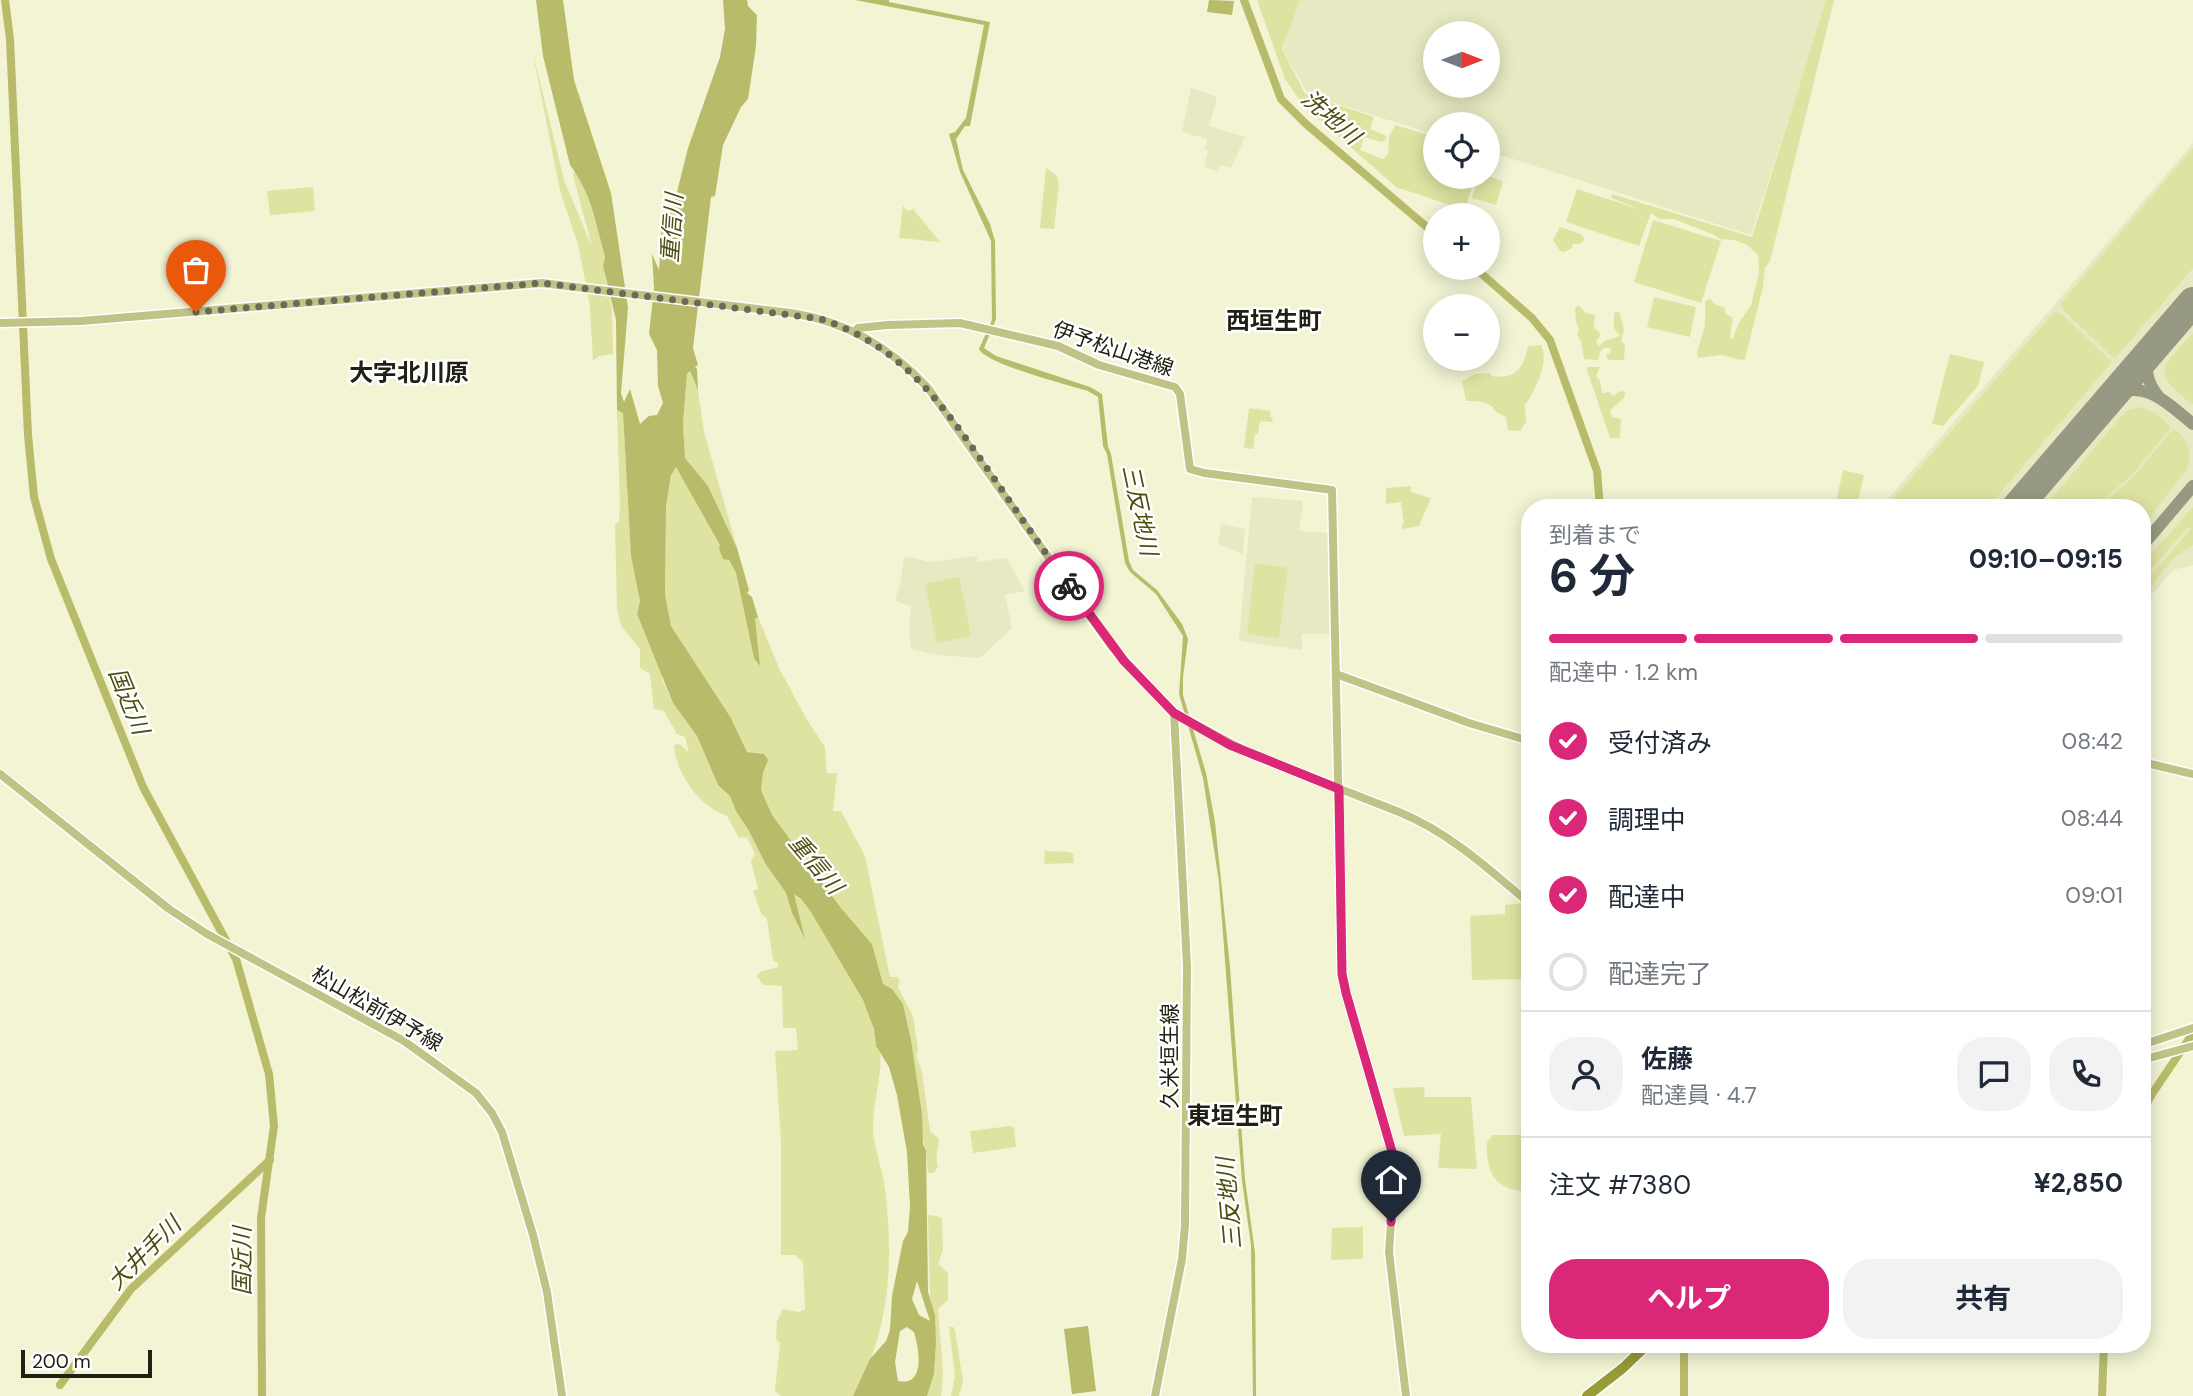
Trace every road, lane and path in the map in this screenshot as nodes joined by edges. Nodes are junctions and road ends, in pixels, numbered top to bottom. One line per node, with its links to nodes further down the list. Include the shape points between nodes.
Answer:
1 (0, 323): 2 (main road, via 133,317 542,283 821,319)
2 (854, 332): 3 (main road, 伊予松山港線, via 858,328 960,323 1058,346 1099,366 1175,387 1180,394 1190,469 1332,490); 4 (main road, via 890,354 928,388 1112,646)
3 (1336, 674): 5 (main road); 9 (main road, 伊予松山港線)
4 (1174, 713): 9 (main road, via 1251,754); 17 (main road, 久米垣生線, via 1188,966 1185,1208 1182,1259)
5 (1521, 738)
6 (2151, 764): 8 (main road)
7 (0, 774): 16 (main road, 松山松前伊予線, via 140,886 207,933 404,1041 476,1093 492,1113 508,1147 540,1261)
8 (2193, 774)
9 (1339, 789): 10 (main road, via 1438,831); 18 (main road, via 1342,974 1393,1155 1390,1262)
10 (1521, 896)
11 (2189, 1030): 12 (main road)
12 (2151, 1042)
13 (2192, 1046): 14 (main road)
14 (2151, 1058)
15 (1638, 1353): 19 (highway)
16 (562, 1396)
17 (1155, 1396)
18 (1406, 1396)
19 (1587, 1396)

